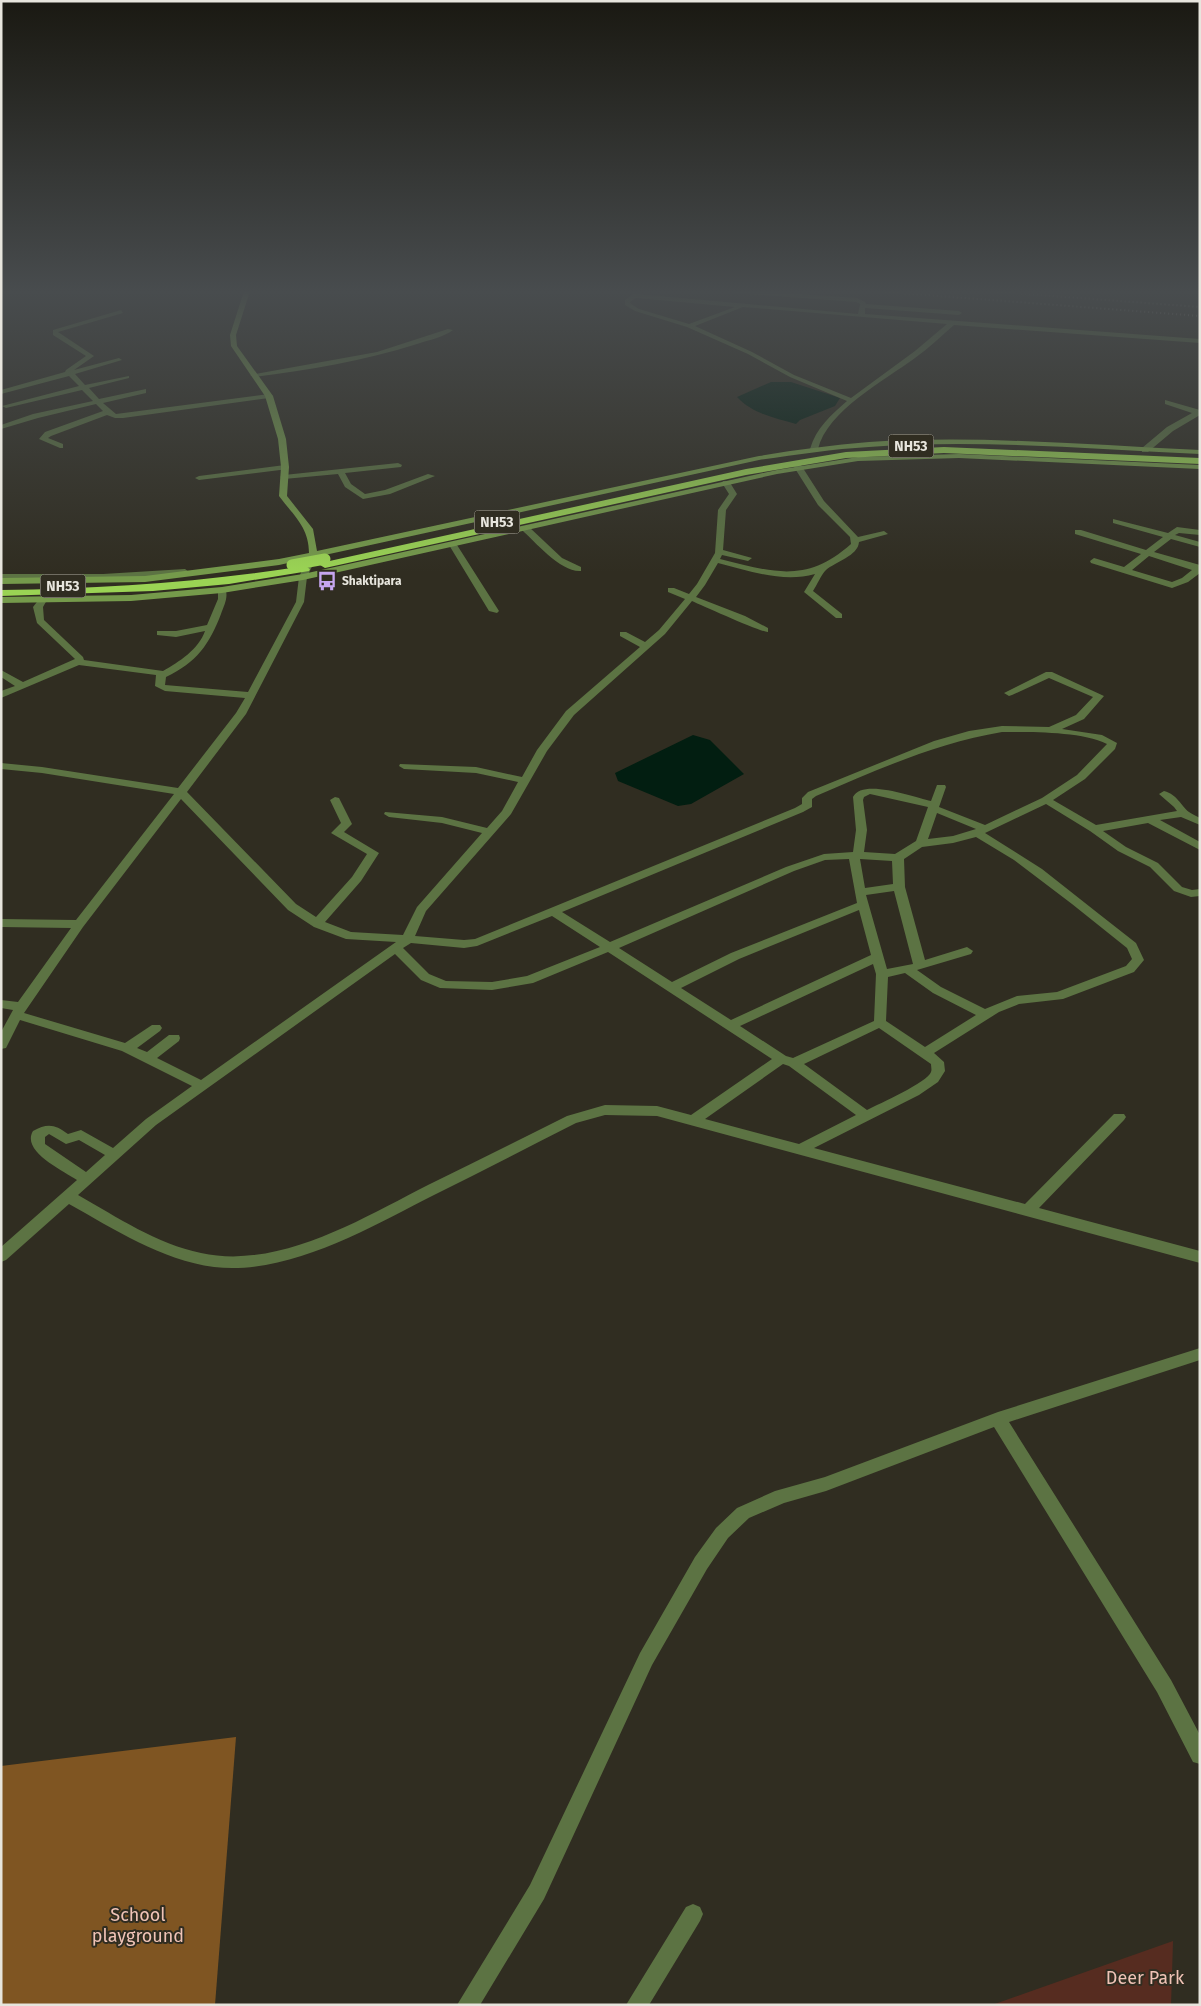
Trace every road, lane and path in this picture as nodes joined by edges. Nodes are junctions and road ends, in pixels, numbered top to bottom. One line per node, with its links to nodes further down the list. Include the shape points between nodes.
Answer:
1 (27, 385): 8 (street)
2 (88, 385): 6 (street)
3 (261, 385): 9 (main road)
4 (813, 385): 11 (street)
5 (873, 385): 11 (street)
6 (82, 386): 10 (street); 13 (street)
7 (143, 391): 10 (street)
8 (1, 392)
9 (269, 396): 14 (street, via 123,416); 24 (main road, via 282,439)
10 (98, 400): 14 (street); 16 (street)
11 (851, 400): 18 (street, via 814,440)
12 (1168, 402): 15 (street)
13 (6, 406)
14 (108, 412): 17 (street, via 48,434 43,439)
15 (1199, 413): 19 (street, via 1170,429)
16 (1, 427)
17 (60, 446)
18 (814, 449): 19 (main road, via 885,442 956,441); 43 (main road, via 759,458)
19 (1145, 450): 20 (main road)
20 (1200, 452)
21 (1200, 457): 32 (highway, NH53, via 1015,448 885,447 792,458)
22 (1200, 461): 32 (highway, NH53, via 896,450 795,462)
23 (398, 465): 27 (street)
24 (285, 467): 29 (street); 30 (main road)
25 (1200, 467): 26 (main road, via 936,455 858,459)
26 (798, 468): 31 (main road); 39 (street, via 821,503)
27 (340, 471): 28 (street, via 348,485 363,497); 30 (street)
28 (431, 476)
29 (199, 478)
30 (284, 478): 43 (main road, via 284,496 310,528 314,541)
31 (726, 483): 34 (main road); 44 (street, via 733,494 722,510)
32 (630, 495): 56 (highway, NH53, via 324,565 239,580)
33 (1116, 521): 38 (street)
34 (525, 528): 40 (main road); 48 (street, via 559,560)
35 (1078, 532): 42 (street)
36 (1200, 533): 38 (street, via 1182,529)
37 (884, 534): 39 (street)
38 (1168, 536): 41 (street); 42 (street)
39 (855, 540): 49 (street, via 850,551)
40 (452, 545): 53 (main road); 63 (street)
41 (1200, 546)
42 (1148, 553): 47 (street); 50 (street)
43 (313, 555): 51 (main road); 53 (street)
44 (717, 556): 45 (street); 49 (street, via 769,574); 60 (street)
45 (748, 558)
46 (1094, 561): 50 (street)
47 (1199, 568): 50 (street, via 1185,580 1172,585)
48 (578, 570)
49 (821, 571): 64 (street, via 808,592)
50 (1125, 571)
51 (198, 573): 52 (street); 54 (main road, via 109,580)
52 (1, 577)
53 (303, 577): 57 (main road); 76 (street, via 300,602)
54 (1, 581)
55 (1, 587): 56 (highway, NH53)
56 (124, 587): 59 (highway, NH53)
57 (222, 590): 62 (main road, via 131,598); 65 (street, via 222,599)
58 (671, 590): 60 (street)
59 (1, 593)
60 (690, 599): 66 (street); 69 (street)
61 (1, 600): 62 (main road)
62 (43, 600): 70 (street, via 38,607 40,621 80,659)
63 (494, 611)
64 (839, 616)
65 (211, 628): 67 (street, via 176,634); 72 (street, via 210,635 190,655)
66 (766, 630)
67 (160, 633)
68 (623, 634): 69 (street)
69 (646, 646): 80 (street, via 570,713 542,750)
70 (78, 662): 72 (street, via 153,672); 73 (street)
71 (1, 673): 73 (street)
72 (161, 676): 76 (street, via 160,686 165,688)
73 (22, 686): 75 (street)
74 (1009, 693): 77 (street, via 1049,674 1099,696 1080,717)
75 (1, 695)
76 (250, 696): 82 (street)
77 (1053, 729): 85 (street, via 1107,740 1112,746 1081,778); 101 (street, via 994,729 957,736 921,748 812,794 799,810)
78 (1, 766): 82 (street)
79 (404, 766): 80 (street, via 476,770)
80 (526, 781): 93 (street)
81 (941, 787): 86 (street)
82 (181, 792): 103 (street); 104 (street, via 292,907)
83 (1164, 794): 87 (street, via 1179,804)
84 (335, 800): 104 (street, via 347,824 337,833 373,853 357,880)
85 (1046, 800): 91 (street); 92 (street)
86 (933, 807): 92 (street); 94 (street); 96 (street, via 876,791 868,790 859,795 862,835)
87 (1183, 813): 89 (street); 90 (street)
88 (389, 814): 93 (street, via 442,820)
89 (1151, 820): 91 (street); 95 (street)
90 (1200, 822)
91 (1094, 828): 99 (street, via 1122,849 1154,865 1178,889 1191,894)
92 (980, 831): 94 (street, via 949,840); 116 (street, via 1132,946 1138,960 1130,969 1059,996 1017,1000)
93 (490, 832): 105 (street, via 421,910)
94 (920, 842): 97 (street)
95 (1200, 847)
96 (856, 856): 97 (street); 100 (street); 106 (street, via 824,858 790,869)
97 (898, 858): 98 (street)
98 (899, 887): 100 (street); 110 (street)
99 (1200, 892)
100 (862, 898): 109 (street); 113 (street)
101 (553, 911): 105 (street, via 469,944); 106 (street)
102 (1, 923): 103 (street)
103 (79, 924): 115 (street)
104 (318, 924): 105 (street, via 350,936)
105 (407, 940): 107 (street)
106 (610, 947): 107 (street, via 528,980 483,986 444,984 425,977); 113 (street)
107 (396, 949): 127 (street)
108 (967, 951): 110 (street)
109 (878, 957): 112 (street); 118 (street)
110 (920, 966): 111 (street)
111 (907, 969): 112 (street); 116 (street, via 937,990)
112 (882, 974): 117 (street)
113 (672, 987): 118 (street)
114 (1, 1004): 115 (street)
115 (19, 1011): 121 (street); 122 (street)
116 (986, 1015): 123 (street)
117 (880, 1022): 123 (street); 126 (street)
118 (730, 1024): 125 (street)
119 (156, 1028): 122 (street)
120 (174, 1038): 124 (street)
121 (1, 1045)
122 (127, 1048): 124 (street)
123 (926, 1053): 128 (street, via 937,1062 938,1071 933,1079)
124 (148, 1058): 127 (street)
125 (781, 1059): 126 (street); 130 (street)
126 (794, 1063): 128 (street)
127 (202, 1086): 132 (street, via 151,1122)
128 (866, 1116): 131 (street)
129 (1119, 1117): 135 (street)
130 (694, 1120): 131 (street); 134 (street, via 657,1111 604,1110 572,1119 338,1237 285,1255 223,1262 179,1253)
131 (801, 1149): 135 (street)
132 (115, 1155): 133 (street); 133 (street, via 81,1135 66,1139 46,1129 38,1134 39,1147)
133 (87, 1180): 134 (street)
134 (69, 1197): 136 (street)
135 (1027, 1210): 137 (street)
136 (1, 1256)
137 (1200, 1257)
138 (1200, 1354): 139 (street)
139 (998, 1419): 140 (street, via 1164,1686); 142 (street, via 826,1484 781,1496 742,1513 722,1533 646,1659 536,1892)
140 (1200, 1755)
141 (692, 1914): 143 (street)
142 (468, 2005)
143 (637, 2005)

